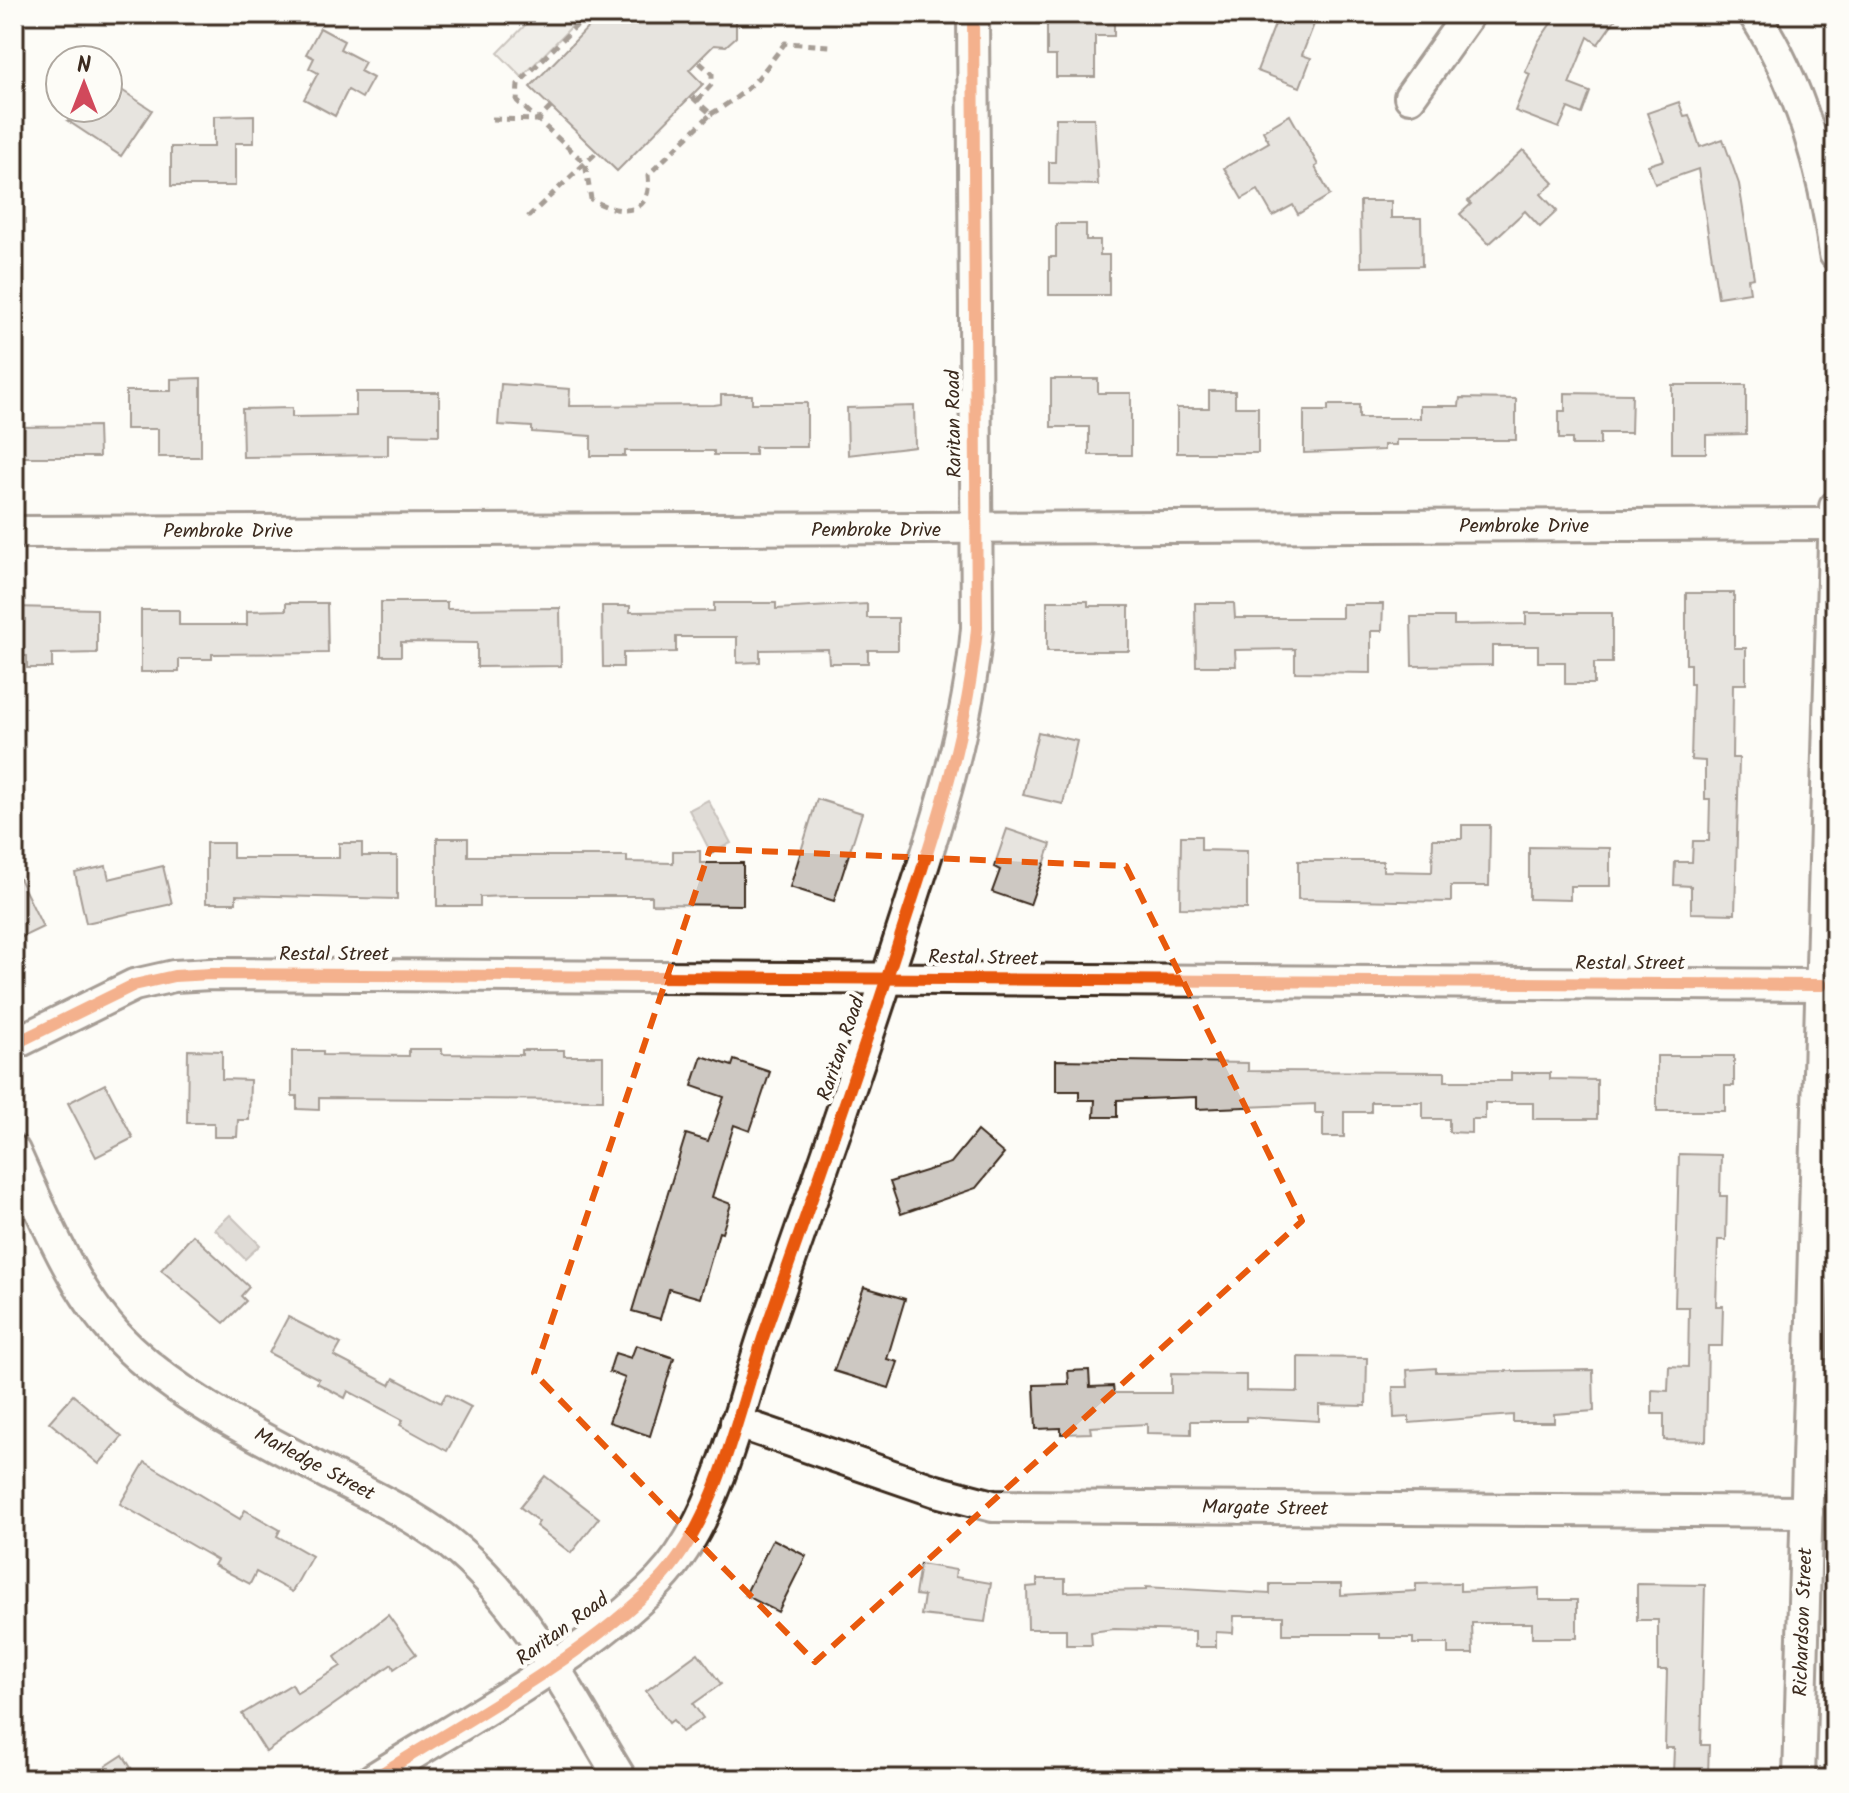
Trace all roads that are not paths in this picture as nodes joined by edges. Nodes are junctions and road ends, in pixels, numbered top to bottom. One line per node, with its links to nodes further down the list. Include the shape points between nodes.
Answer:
1 (973, 14): 8 (street, Raritan Road)
2 (1469, 14): 4 (street)
3 (1754, 14): 5 (street, via 1784,68 1812,143)
4 (1410, 97)
5 (1835, 254)
6 (1835, 505): 7 (street, Richardson Street)
7 (1835, 524): 8 (street, Pembroke Drive); 11 (street, Richardson Street)
8 (977, 531): 9 (street, Pembroke Drive); 10 (street, Raritan Road, via 977,628 967,712)
9 (14, 532)
10 (887, 978): 11 (street, Restal Street); 12 (street, Restal Street, via 174,976 134,985); 14 (street, Raritan Road)
11 (1822, 985): 15 (street, Richardson Street)
12 (14, 1044)
13 (14, 1151): 16 (street, Marledge Street, via 98,1313 129,1349 225,1418 406,1513 459,1551 524,1623)
14 (736, 1422): 15 (street, Margate Street, via 993,1506); 16 (street, Raritan Road, via 697,1527 660,1580)
15 (1807, 1512): 19 (street, Richardson Street)
16 (551, 1666): 17 (street, Raritan Road); 18 (street, Marledge Street)
17 (373, 1779)
18 (621, 1779)
19 (1799, 1779)

